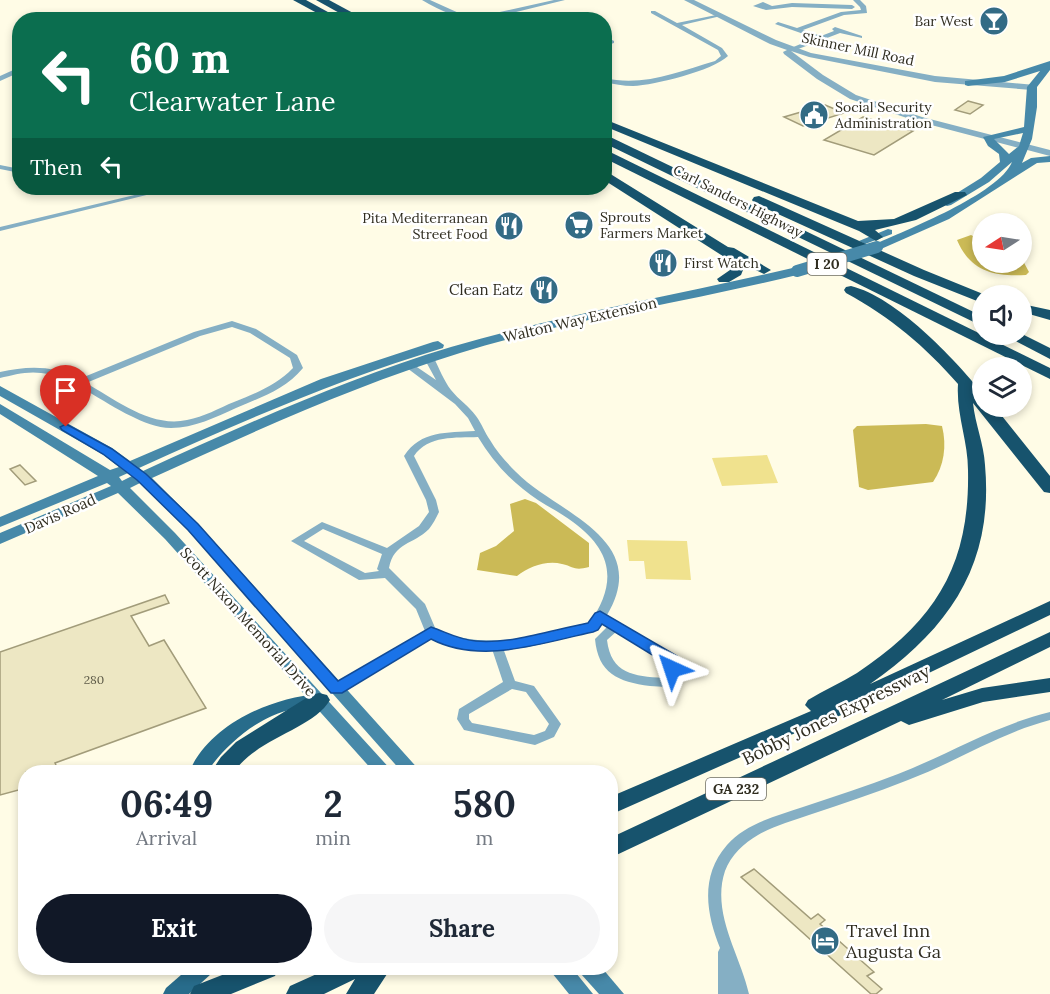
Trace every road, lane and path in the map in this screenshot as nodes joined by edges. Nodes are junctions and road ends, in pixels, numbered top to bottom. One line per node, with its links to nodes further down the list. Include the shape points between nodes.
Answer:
1 (321, 0): 12 (highway)
2 (562, 0): 14 (street)
3 (688, 0): 17 (street, Skinner Mill Road)
4 (299, 1): 10 (highway); 11 (highway)
5 (431, 1): 13 (street)
6 (858, 2): 9 (street); 16 (street, via 864,12)
7 (832, 6): 8 (street); 9 (street); 16 (street)
8 (770, 7)
9 (852, 7): 16 (street)
10 (311, 12)
11 (321, 12)
12 (345, 12)
13 (453, 12)
14 (508, 12)
15 (653, 12): 20 (street)
16 (842, 12): 18 (street)
17 (719, 15): 20 (street); 25 (street, Skinner Mill Road)
18 (816, 23): 21 (street); 22 (street)
19 (778, 24): 21 (street)
20 (676, 25): 30 (street, via 720,49 725,56 717,62 646,83)
21 (798, 30): 24 (street)
22 (839, 31): 23 (street); 24 (street)
23 (860, 37)
24 (821, 38): 26 (street)
25 (773, 42): 26 (street, Skinner Mill Road); 28 (street)
26 (793, 49): 27 (street, Skinner Mill Road)
27 (809, 54): 28 (street); 31 (street, Skinner Mill Road)
28 (797, 59): 36 (street, via 853,97)
29 (1049, 64): 31 (main road, via 1005,79); 32 (main road)
30 (612, 82)
31 (968, 83): 32 (street, Skinner Mill Road)
32 (1032, 87): 34 (main road)
33 (612, 125): 50 (highway)
34 (1028, 129): 36 (main road); 38 (main road)
35 (612, 132): 56 (highway)
36 (990, 137): 38 (street); 42 (main road, via 992,144 1004,153)
37 (612, 142): 47 (highway, Carl Sanders Highway / I 20)
38 (1024, 146): 39 (street); 42 (main road, Walton Way Extension); 44 (main road)
39 (1050, 153)
40 (612, 157): 68 (highway, Carl Sanders Highway / I 20)
41 (1050, 159): 44 (main road, Walton Way Extension, via 1035,160)
42 (1005, 163): 48 (main road, Walton Way Extension)
43 (612, 170): 71 (highway, via 883,307 933,345)
44 (1013, 173): 52 (main road, Walton Way Extension, via 945,217)
45 (612, 179): 49 (highway)
46 (142, 195): 51 (street)
47 (722, 195): 57 (highway, via 764,210); 60 (highway, Carl Sanders Highway / I 20)
48 (960, 195): 50 (highway, via 890,225); 52 (main road, Walton Way Extension)
49 (679, 221): 53 (highway); 55 (highway, via 738,262 736,272)
50 (849, 222): 52 (highway, via 864,228)
51 (0, 229)
52 (874, 243): 54 (main road, Walton Way Extension, bridge)
53 (764, 270): 54 (main road, Walton Way Extension); 55 (main road, Walton Way Extension)
54 (788, 270): 61 (main road, Walton Way Extension)
55 (724, 279): 61 (main road, Walton Way Extension)
56 (972, 294)
57 (972, 307)
58 (1032, 310): 59 (highway)
59 (1050, 315)
60 (972, 317)
61 (533, 326): 66 (main road, Walton Way Extension); 75 (main road, Walton Way Extension, via 409,353)
62 (1032, 336): 63 (highway)
63 (1050, 344)
64 (1032, 345): 65 (highway)
65 (1050, 354)
66 (429, 358): 67 (main road, Walton Way Extension); 76 (street)
67 (408, 365): 76 (street); 80 (main road, Walton Way Extension)
68 (1050, 374)
69 (0, 375): 70 (street, via 19,368 52,370)
70 (76, 383): 72 (street, via 155,423 171,425 193,422); 72 (street, via 197,334 232,324 253,331 294,357 298,368)
71 (966, 383): 74 (highway); 97 (highway, via 965,405 978,471 974,537 957,584 925,629 890,660)
72 (280, 384): 75 (street)
73 (0, 390): 80 (main road, Scott Nixon Memorial Drive, via 108,452)
74 (972, 390)
75 (296, 394): 80 (main road, Walton Way Extension)
76 (449, 394): 79 (street, via 471,416)
77 (0, 408): 81 (main road, Scott Nixon Memorial Drive)
78 (994, 417): 82 (highway)
79 (481, 434): 85 (street, via 427,439 414,446 409,456 434,512 426,526); 88 (street, via 515,478 585,524 599,539 613,567 615,588)
80 (135, 472): 81 (main road, Walton Way Extension); 95 (main road, Scott Nixon Memorial Drive, via 201,536)
81 (115, 482): 83 (main road, Davis Road); 84 (main road, Davis Road); 95 (main road, Scott Nixon Memorial Drive)
82 (1050, 488)
83 (0, 522)
84 (0, 539)
85 (388, 552): 86 (street, via 383,569); 86 (street, via 322,525 296,541 363,577)
86 (387, 574): 90 (street, via 421,607)
87 (1050, 607): 97 (highway, Bobby Jones Expressway / GA 232)
88 (600, 616): 89 (street); 92 (street, via 593,627)
89 (616, 626): 89 (street, via 672,659 669,683 621,676 612,670 605,662 601,639)
90 (431, 632): 92 (street, via 457,643); 95 (street)
91 (1050, 639): 98 (highway, Bobby Jones Expressway / GA 232)
92 (496, 645): 93 (street)
93 (510, 684): 93 (street, via 463,712 468,727 535,740 550,734 555,724 530,689)
94 (1050, 685): 98 (highway, via 973,697)
95 (327, 694): 99 (main road, via 287,704 253,720 222,741); 100 (highway, via 293,719 250,741); 101 (main road, Scott Nixon Memorial Drive); 102 (main road, Scott Nixon Memorial Drive)
96 (1050, 716): 105 (street, via 745,837 727,855 714,887 714,904)
97 (780, 731): 103 (highway, Bobby Jones Expressway / GA 232)
98 (862, 731): 104 (highway, Bobby Jones Expressway / GA 232)
99 (203, 765)
100 (227, 765)
101 (379, 765)
102 (404, 765)
103 (618, 803)
104 (618, 845)
105 (725, 946): 118 (street); 119 (street)
106 (195, 975): 113 (main road)
107 (249, 975): 114 (highway)
108 (339, 975): 115 (highway)
109 (373, 975): 116 (highway)
110 (565, 975): 117 (main road)
111 (595, 975): 112 (main road)
112 (612, 993)
113 (174, 994)
114 (203, 994)
115 (299, 994)
116 (359, 994)
117 (582, 994)
118 (726, 994)
119 (741, 994)

